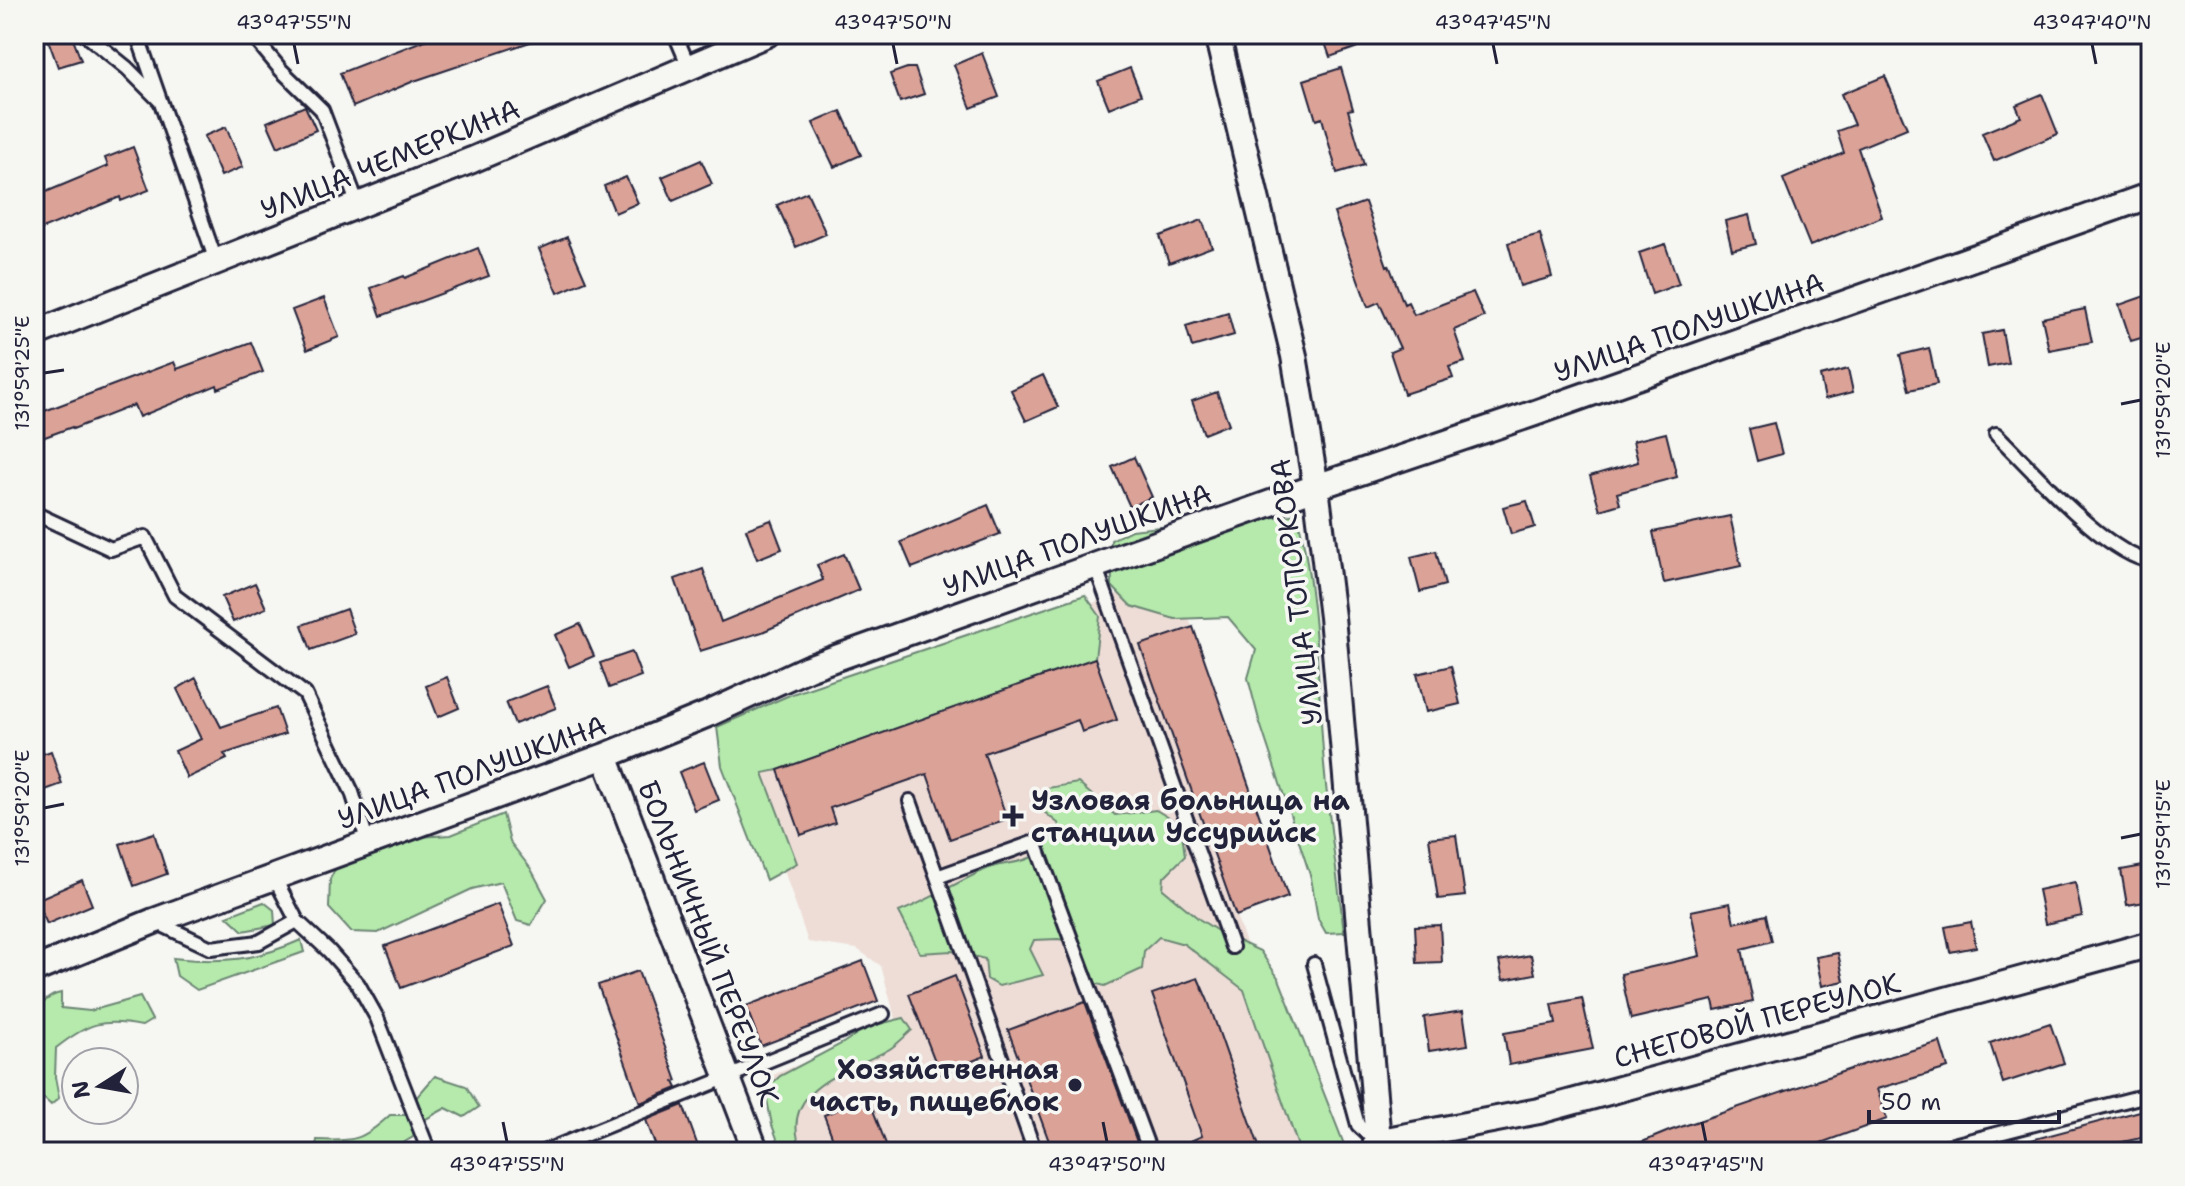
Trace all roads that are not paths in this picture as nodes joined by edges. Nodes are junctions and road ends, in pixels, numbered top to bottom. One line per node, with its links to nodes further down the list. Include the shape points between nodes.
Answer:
1 (85, 34): 8 (lane)
2 (137, 34): 8 (lane)
3 (675, 34): 7 (lane)
4 (767, 34): 7 (street, УЛИЦА ЧЕМЕРКИНА)
5 (1217, 34): 14 (street, УЛИЦА ТОПОРКОВА, via 1294,356)
6 (252, 35): 10 (lane, via 322,110)
7 (689, 67): 10 (street, УЛИЦА ЧЕМЕРКИНА)
8 (161, 102): 11 (lane)
9 (2151, 195): 14 (street, УЛИЦА ПОЛУШКИНА)
10 (358, 205): 11 (street, УЛИЦА ЧЕМЕРКИНА)
11 (216, 261): 12 (street, УЛИЦА ЧЕМЕРКИНА)
12 (34, 334)
13 (1996, 434): 16 (lane, via 2103,538)
14 (1316, 487): 17 (street, УЛИЦА ПОЛУШКИНА); 32 (street, УЛИЦА ТОПОРКОВА, via 1335,644)
15 (34, 513): 20 (lane, via 111,549 145,537 175,596 305,694 352,792)
16 (2151, 561)
17 (1095, 565): 18 (street, УЛИЦА ПОЛУШКИНА, via 808,668); 26 (lane)
18 (605, 756): 20 (street, УЛИЦА ПОЛУШКИНА); 30 (street, БОЛЬНИЧНЫЙ ПЕРЕУЛОК)
19 (910, 801): 22 (lane)
20 (368, 843): 21 (street, УЛИЦА ПОЛУШКИНА)
21 (274, 877): 23 (street, УЛИЦА ПОЛУШКИНА); 24 (lane)
22 (937, 877): 36 (lane); 37 (lane, via 1035,842)
23 (154, 921): 24 (lane, via 211,948 259,942); 28 (street, УЛИЦА ПОЛУШКИНА)
24 (297, 921): 33 (lane, via 358,984)
25 (2151, 944): 32 (street, СНЕГОВОЙ ПЕРЕУЛОК, via 1539,1111)
26 (1232, 947)
27 (1314, 964): 32 (lane, via 1358,1125)
28 (34, 970)
29 (883, 1014): 30 (lane)
30 (729, 1077): 34 (lane); 35 (street, БОЛЬНИЧНЫЙ ПЕРЕУЛОК)
31 (2151, 1094): 38 (lane)
32 (1378, 1147)
33 (429, 1152)
34 (543, 1152)
35 (756, 1152)
36 (1035, 1152)
37 (1150, 1152)
38 (1926, 1152)

